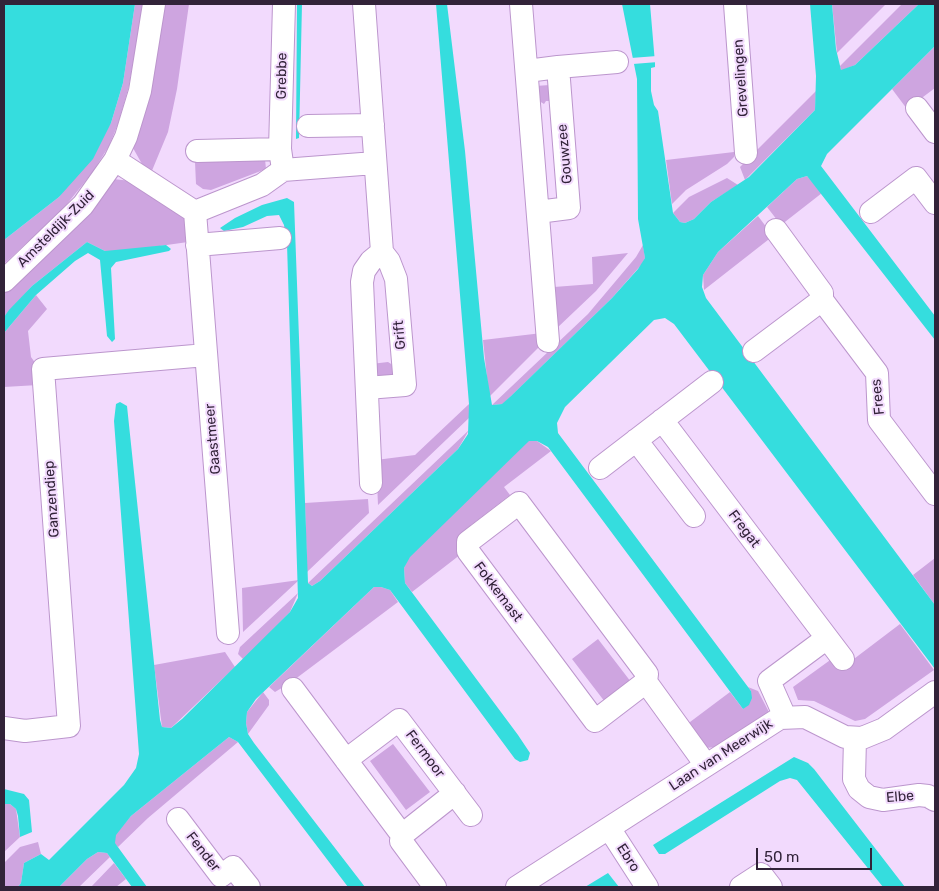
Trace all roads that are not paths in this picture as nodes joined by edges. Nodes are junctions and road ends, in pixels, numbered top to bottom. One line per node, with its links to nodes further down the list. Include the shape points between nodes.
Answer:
1 (154, 4): 16 (street, Amsteldijk-Zuid, via 140,91 126,137)
2 (284, 4): 15 (street, Grebbe)
3 (364, 4): 10 (street, Grift)
4 (521, 4): 8 (street)
5 (735, 4): 14 (street, Grevelingen)
6 (617, 62): 7 (street)
7 (558, 68): 8 (street); 20 (street, Gouwzee, via 569,208)
8 (527, 70): 20 (street)
9 (917, 108): 12 (street)
10 (373, 125): 11 (street); 17 (street, Grift)
11 (308, 126)
12 (935, 132)
13 (196, 151): 15 (street)
14 (746, 153)
15 (282, 159): 17 (street); 19 (street, via 262,185)
16 (115, 160): 19 (street); 26 (street, Amsteldijk-Zuid, via 83,205)
17 (375, 163): 25 (street, Grift)
18 (935, 203): 21 (street, via 916,178)
19 (195, 212): 24 (street, Gaastmeer)
20 (538, 212): 28 (street)
21 (871, 212)
22 (776, 230): 27 (street, Frees, via 822,293)
23 (280, 238): 24 (street)
24 (197, 245): 30 (street, Gaastmeer)
25 (382, 252): 32 (street, via 370,261 362,282); 32 (street, Grift, via 396,279 405,385)
26 (4, 281)
27 (822, 300): 29 (street); 37 (street, Frees, via 877,374 879,420)
28 (548, 341)
29 (754, 351)
30 (206, 355): 39 (street, Gaastmeer); 46 (street, Ganzendiep, via 43,369 69,726 25,732)
31 (712, 382): 33 (street)
32 (367, 388): 36 (street)
33 (662, 420): 34 (street); 40 (street, Fregat)
34 (636, 440): 35 (street); 38 (street)
35 (600, 468)
36 (371, 483)
37 (935, 494)
38 (694, 516)
39 (228, 633)
40 (827, 638): 41 (street, Fregat); 45 (street, via 769,681)
41 (843, 659)
42 (646, 682): 42 (street, Fokkemast, via 647,674 519,503 468,542 468,550 595,721); 49 (street, Fokkemast)
43 (293, 689): 48 (street)
44 (935, 692): 47 (street, via 884,729 872,736)
45 (785, 717): 47 (street, Laan van Meerwijk, via 805,717); 49 (street, Laan van Meerwijk)
46 (4, 728)
47 (855, 739): 51 (street, Elbe, via 854,779 859,789 869,797 883,800 919,795)
48 (346, 760): 50 (street, Fermoor, via 399,720); 55 (street)
49 (706, 765): 54 (street, Laan van Meerwijk)
50 (455, 793): 52 (street, Fermoor); 55 (street)
51 (935, 800)
52 (471, 815)
53 (178, 819): 56 (street, Fender, via 221,876 233,866)
54 (609, 828): 58 (street, Laan van Meerwijk); 59 (street, Ebro)
55 (402, 835): 57 (street, via 401,841)
56 (249, 887)
57 (435, 887)
58 (517, 887)
59 (647, 887)
60 (742, 887): 61 (street, via 762,874)
61 (771, 887)

